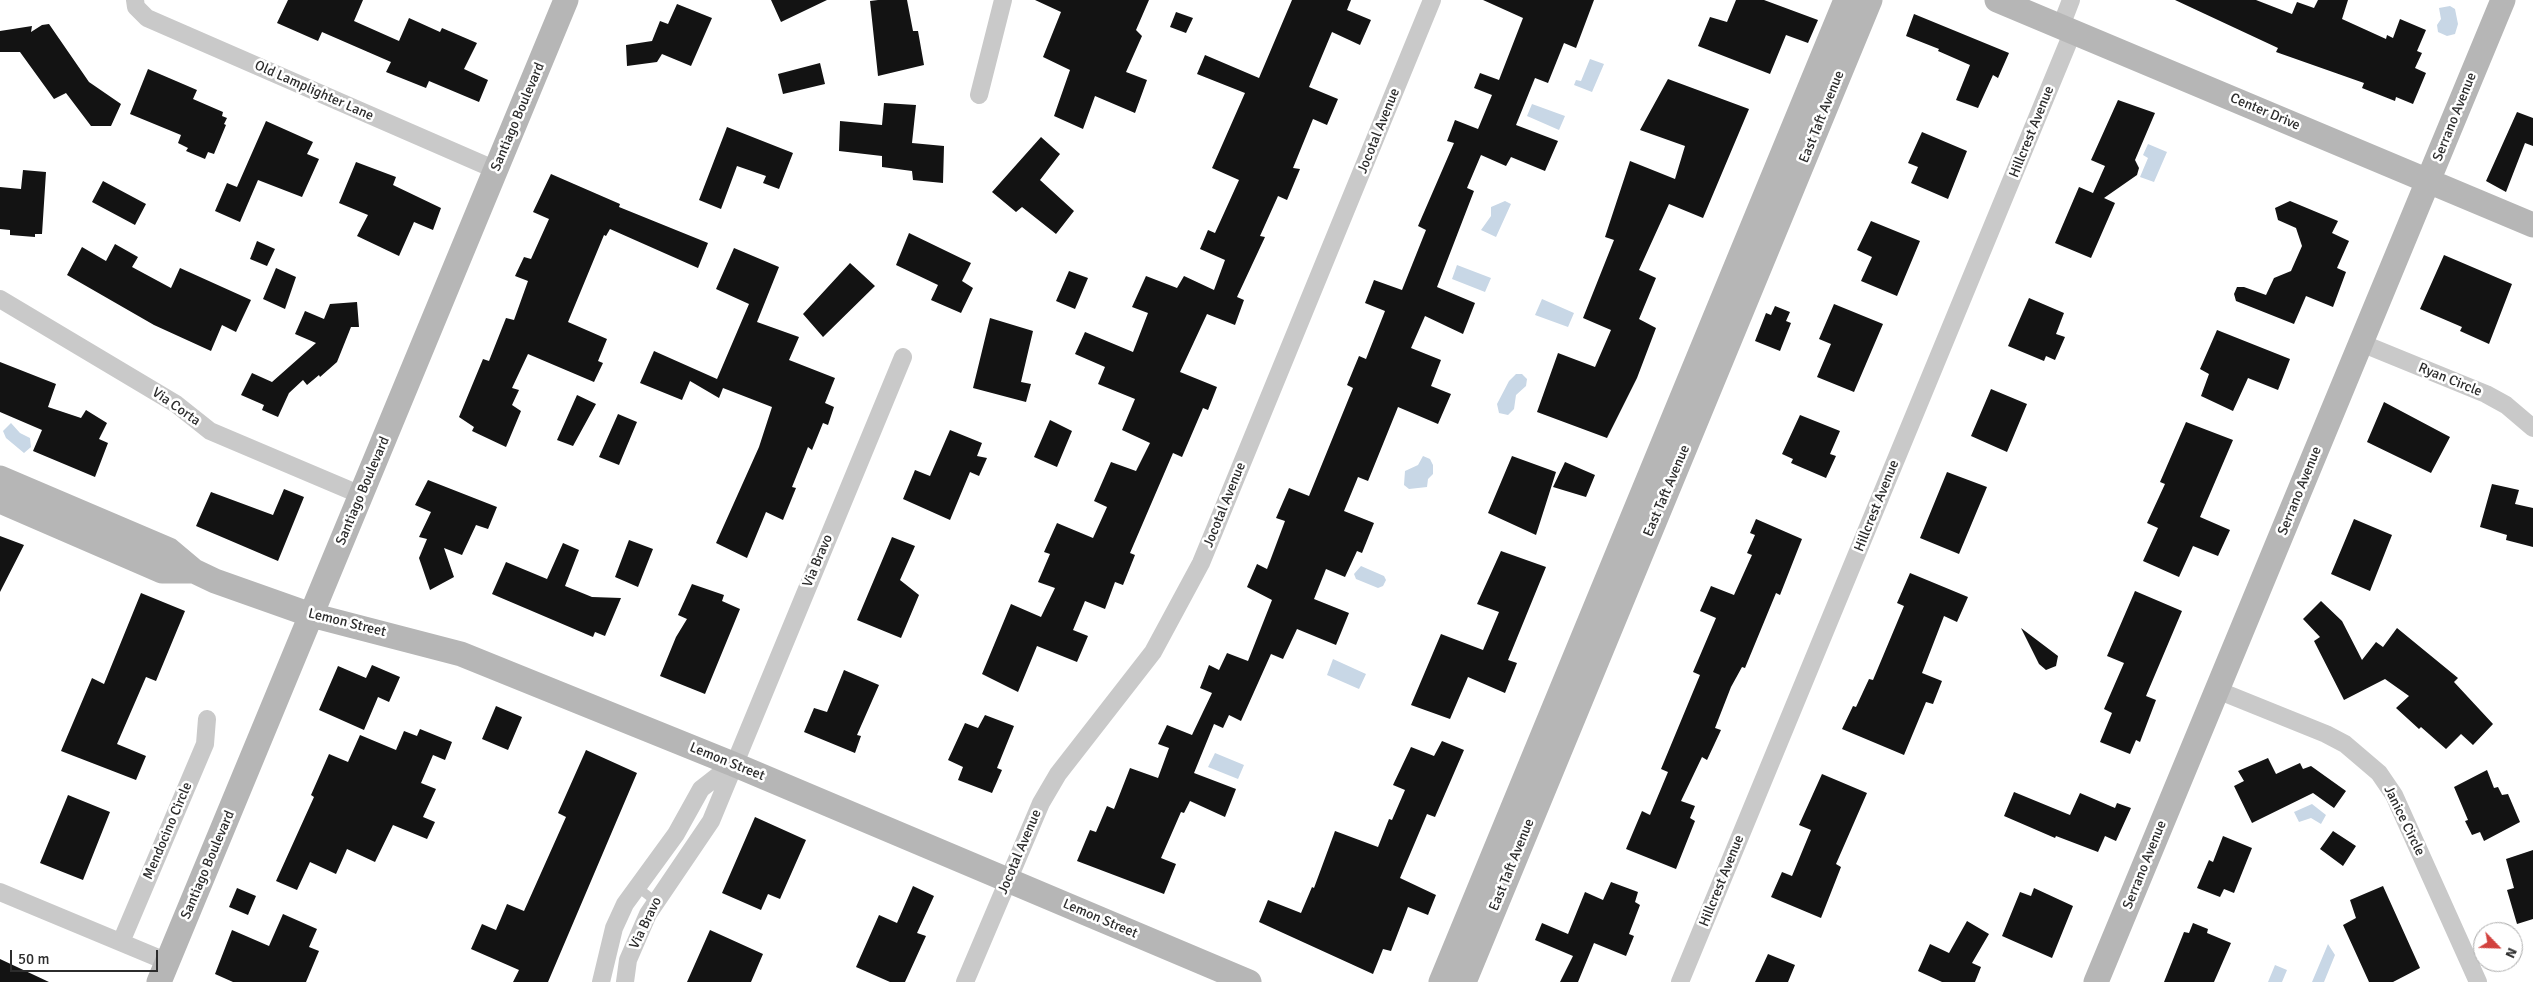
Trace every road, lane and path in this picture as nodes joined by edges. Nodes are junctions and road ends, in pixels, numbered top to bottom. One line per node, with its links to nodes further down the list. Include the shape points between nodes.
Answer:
1 (566, 0): 12 (street, Santiago Boulevard)
2 (1003, 0): 11 (street)
3 (1432, 0): 29 (street, Jocotal Avenue, via 1201,563 1153,652 1058,774 1041,803)
4 (1846, 0): 19 (street, East Taft Avenue)
5 (1870, 0): 19 (street, East Taft Avenue)
6 (1997, 0): 10 (street, Center Drive)
7 (2071, 0): 10 (street, Hillcrest Avenue)
8 (2503, 0): 13 (street, Serrano Avenue)
9 (136, 3): 12 (street, Old Lamplighter Lane, via 147,18)
10 (2067, 28): 13 (street, Center Drive); 41 (street, Hillcrest Avenue)
11 (979, 95)
12 (496, 170): 21 (street, Santiago Boulevard)
13 (2428, 181): 14 (street, Center Drive); 16 (street, Serrano Avenue)
14 (2533, 225)
15 (0, 300): 21 (street, Via Corta, via 176,404 210,431)
16 (2361, 343): 18 (street, Ryan Circle, via 2486,394 2521,416); 26 (street, Serrano Avenue)
17 (903, 357): 28 (street, Via Bravo)
18 (2533, 428)
19 (1679, 433): 25 (street, East Taft Avenue)
20 (0, 478): 23 (street, Lemon Street, via 169,550)
21 (361, 495): 24 (street, Santiago Boulevard)
22 (0, 501): 23 (street, Lemon Street, via 162,571)
23 (194, 571): 24 (street, Lemon Street)
24 (311, 615): 28 (street, Lemon Street, via 461,654); 34 (street, Santiago Boulevard)
25 (1598, 630): 39 (street, East Taft Avenue); 40 (street, East Taft Avenue)
26 (2217, 690): 42 (street, Serrano Avenue); 43 (street, Janice Circle, via 2326,734 2345,744 2379,773 2394,795)
27 (207, 719): 33 (street, Mendocino Circle, via 204,744)
28 (734, 764): 29 (street, Lemon Street); 30 (street, Via Bravo, via 701,789 676,834); 32 (street, Via Bravo, via 711,821)
29 (1008, 880): 37 (street, Jocotal Avenue); 38 (street, Lemon Street)
30 (636, 886): 32 (lane); 35 (street, Via Bravo, via 614,928)
31 (0, 892): 33 (street)
32 (655, 901): 36 (street, Via Bravo, via 637,935 628,960)
33 (121, 942): 34 (street)
34 (163, 972)
35 (601, 982)
36 (625, 982)
37 (965, 982)
38 (1249, 982)
39 (1441, 982)
40 (1464, 982)
41 (1680, 982)
42 (2096, 982)
43 (2478, 982)

